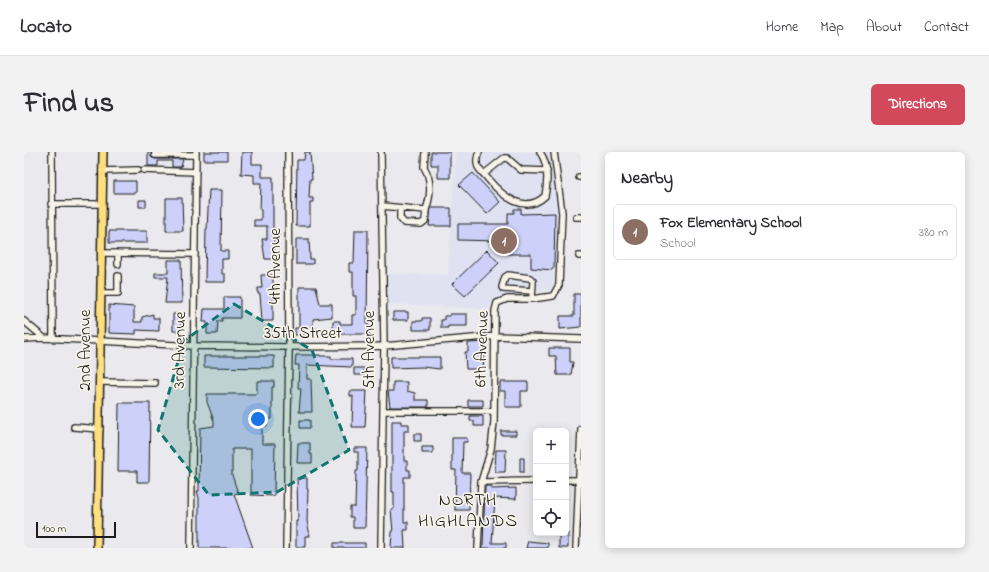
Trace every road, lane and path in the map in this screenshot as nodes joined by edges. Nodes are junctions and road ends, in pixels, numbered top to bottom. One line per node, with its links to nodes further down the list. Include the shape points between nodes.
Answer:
1 (52, 152): 16 (street)
2 (103, 152): 12 (main road, 2nd Avenue)
3 (155, 152): 10 (street, via 155,155)
4 (288, 152): 38 (street, 4th Avenue)
5 (381, 152): 18 (street, 5th Avenue)
6 (480, 152): 15 (street, via 477,162)
7 (540, 152): 13 (street, via 547,164)
8 (554, 152): 28 (street, 6th Avenue, via 562,213 559,285 553,296)
9 (423, 153): 20 (street, via 424,167 429,174 430,185)
10 (169, 154): 11 (street)
11 (196, 154): 14 (street, 3rd Avenue)
12 (102, 171): 14 (street); 17 (main road, 2nd Avenue)
13 (547, 171): 15 (street, via 521,170 504,158); 15 (street, via 545,196 534,204 513,202)
14 (196, 172): 23 (street, 3rd Avenue)
15 (484, 174)
16 (51, 204): 17 (street); 33 (street)
17 (102, 204): 21 (main road, 2nd Avenue)
18 (382, 206): 19 (street); 37 (street, 5th Avenue)
19 (400, 208): 20 (street); 20 (street, via 400,218 404,223 421,224 425,221)
20 (426, 210)
21 (101, 254): 22 (street); 27 (main road, 2nd Avenue)
22 (118, 254): 23 (street); 24 (street)
23 (195, 254): 36 (street, 3rd Avenue)
24 (118, 264)
25 (118, 276): 27 (street, via 118,293)
26 (532, 291): 26 (street, via 533,281 530,278 508,275 505,277 502,287 504,289); 28 (street)
27 (101, 293): 35 (main road, 2nd Avenue)
28 (532, 299): 30 (street, 6th Avenue, via 507,299 497,303)
29 (24, 321): 31 (street)
30 (496, 336): 34 (street, 35th Street); 37 (street, 35th Street); 42 (street, 6th Avenue)
31 (44, 338): 32 (street, 35th Street); 33 (street, 35th Street)
32 (24, 339)
33 (53, 339): 35 (street, 35th Street)
34 (581, 339)
35 (100, 342): 36 (street, 35th Street); 39 (main road, 2nd Avenue)
36 (194, 346): 38 (street, 35th Street); 51 (street, 3rd Avenue)
37 (384, 346): 38 (street, 35th Street); 41 (street, 5th Avenue)
38 (289, 347): 52 (street, 4th Avenue)
39 (100, 382): 40 (street); 45 (main road, 2nd Avenue)
40 (155, 383)
41 (383, 411): 42 (street); 53 (street, 5th Avenue)
42 (494, 411): 49 (street, 6th Avenue, via 491,449)
43 (74, 427): 45 (street)
44 (581, 429): 47 (street)
45 (100, 430): 50 (main road, 2nd Avenue)
46 (569, 480): 47 (street)
47 (580, 480): 55 (street)
48 (533, 481): 49 (street)
49 (481, 482): 54 (street, 6th Avenue)
50 (97, 548)
51 (191, 548)
52 (286, 548)
53 (381, 548)
54 (478, 548)
55 (576, 548)

